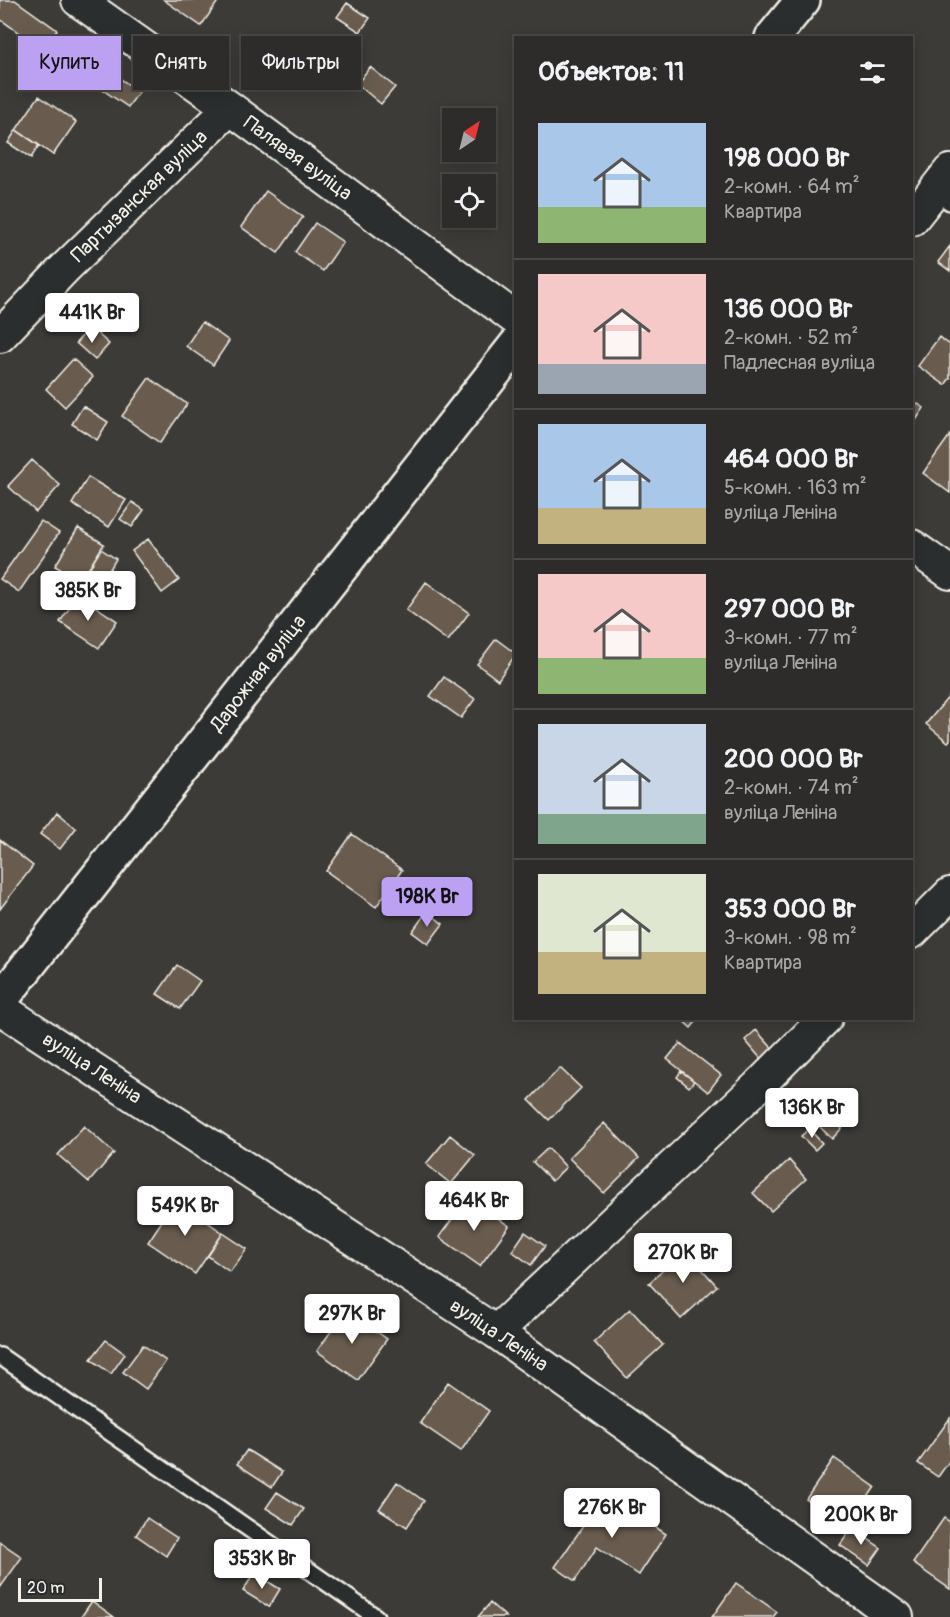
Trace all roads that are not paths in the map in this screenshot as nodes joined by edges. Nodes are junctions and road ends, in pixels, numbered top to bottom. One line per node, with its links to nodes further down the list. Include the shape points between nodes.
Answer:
1 (78, 0): 4 (street, Палявая вуліца)
2 (803, 0): 3 (main road)
3 (774, 36)
4 (230, 108): 7 (street, Палявая вуліца); 8 (street, Партызанская вуліца)
5 (945, 188): 6 (street)
6 (913, 218)
7 (514, 318)
8 (0, 336)
9 (514, 348): 14 (main road, Дарожная вуліца)
10 (913, 547): 11 (street)
11 (950, 573)
12 (950, 894): 13 (street)
13 (913, 931)
14 (0, 1001)
15 (0, 1008): 17 (street, вуліца Леніна)
16 (824, 1020): 17 (street, via 757,1088)
17 (496, 1332): 20 (street, вуліца Леніна)
18 (0, 1356): 19 (lane)
19 (376, 1617)
20 (897, 1617)

